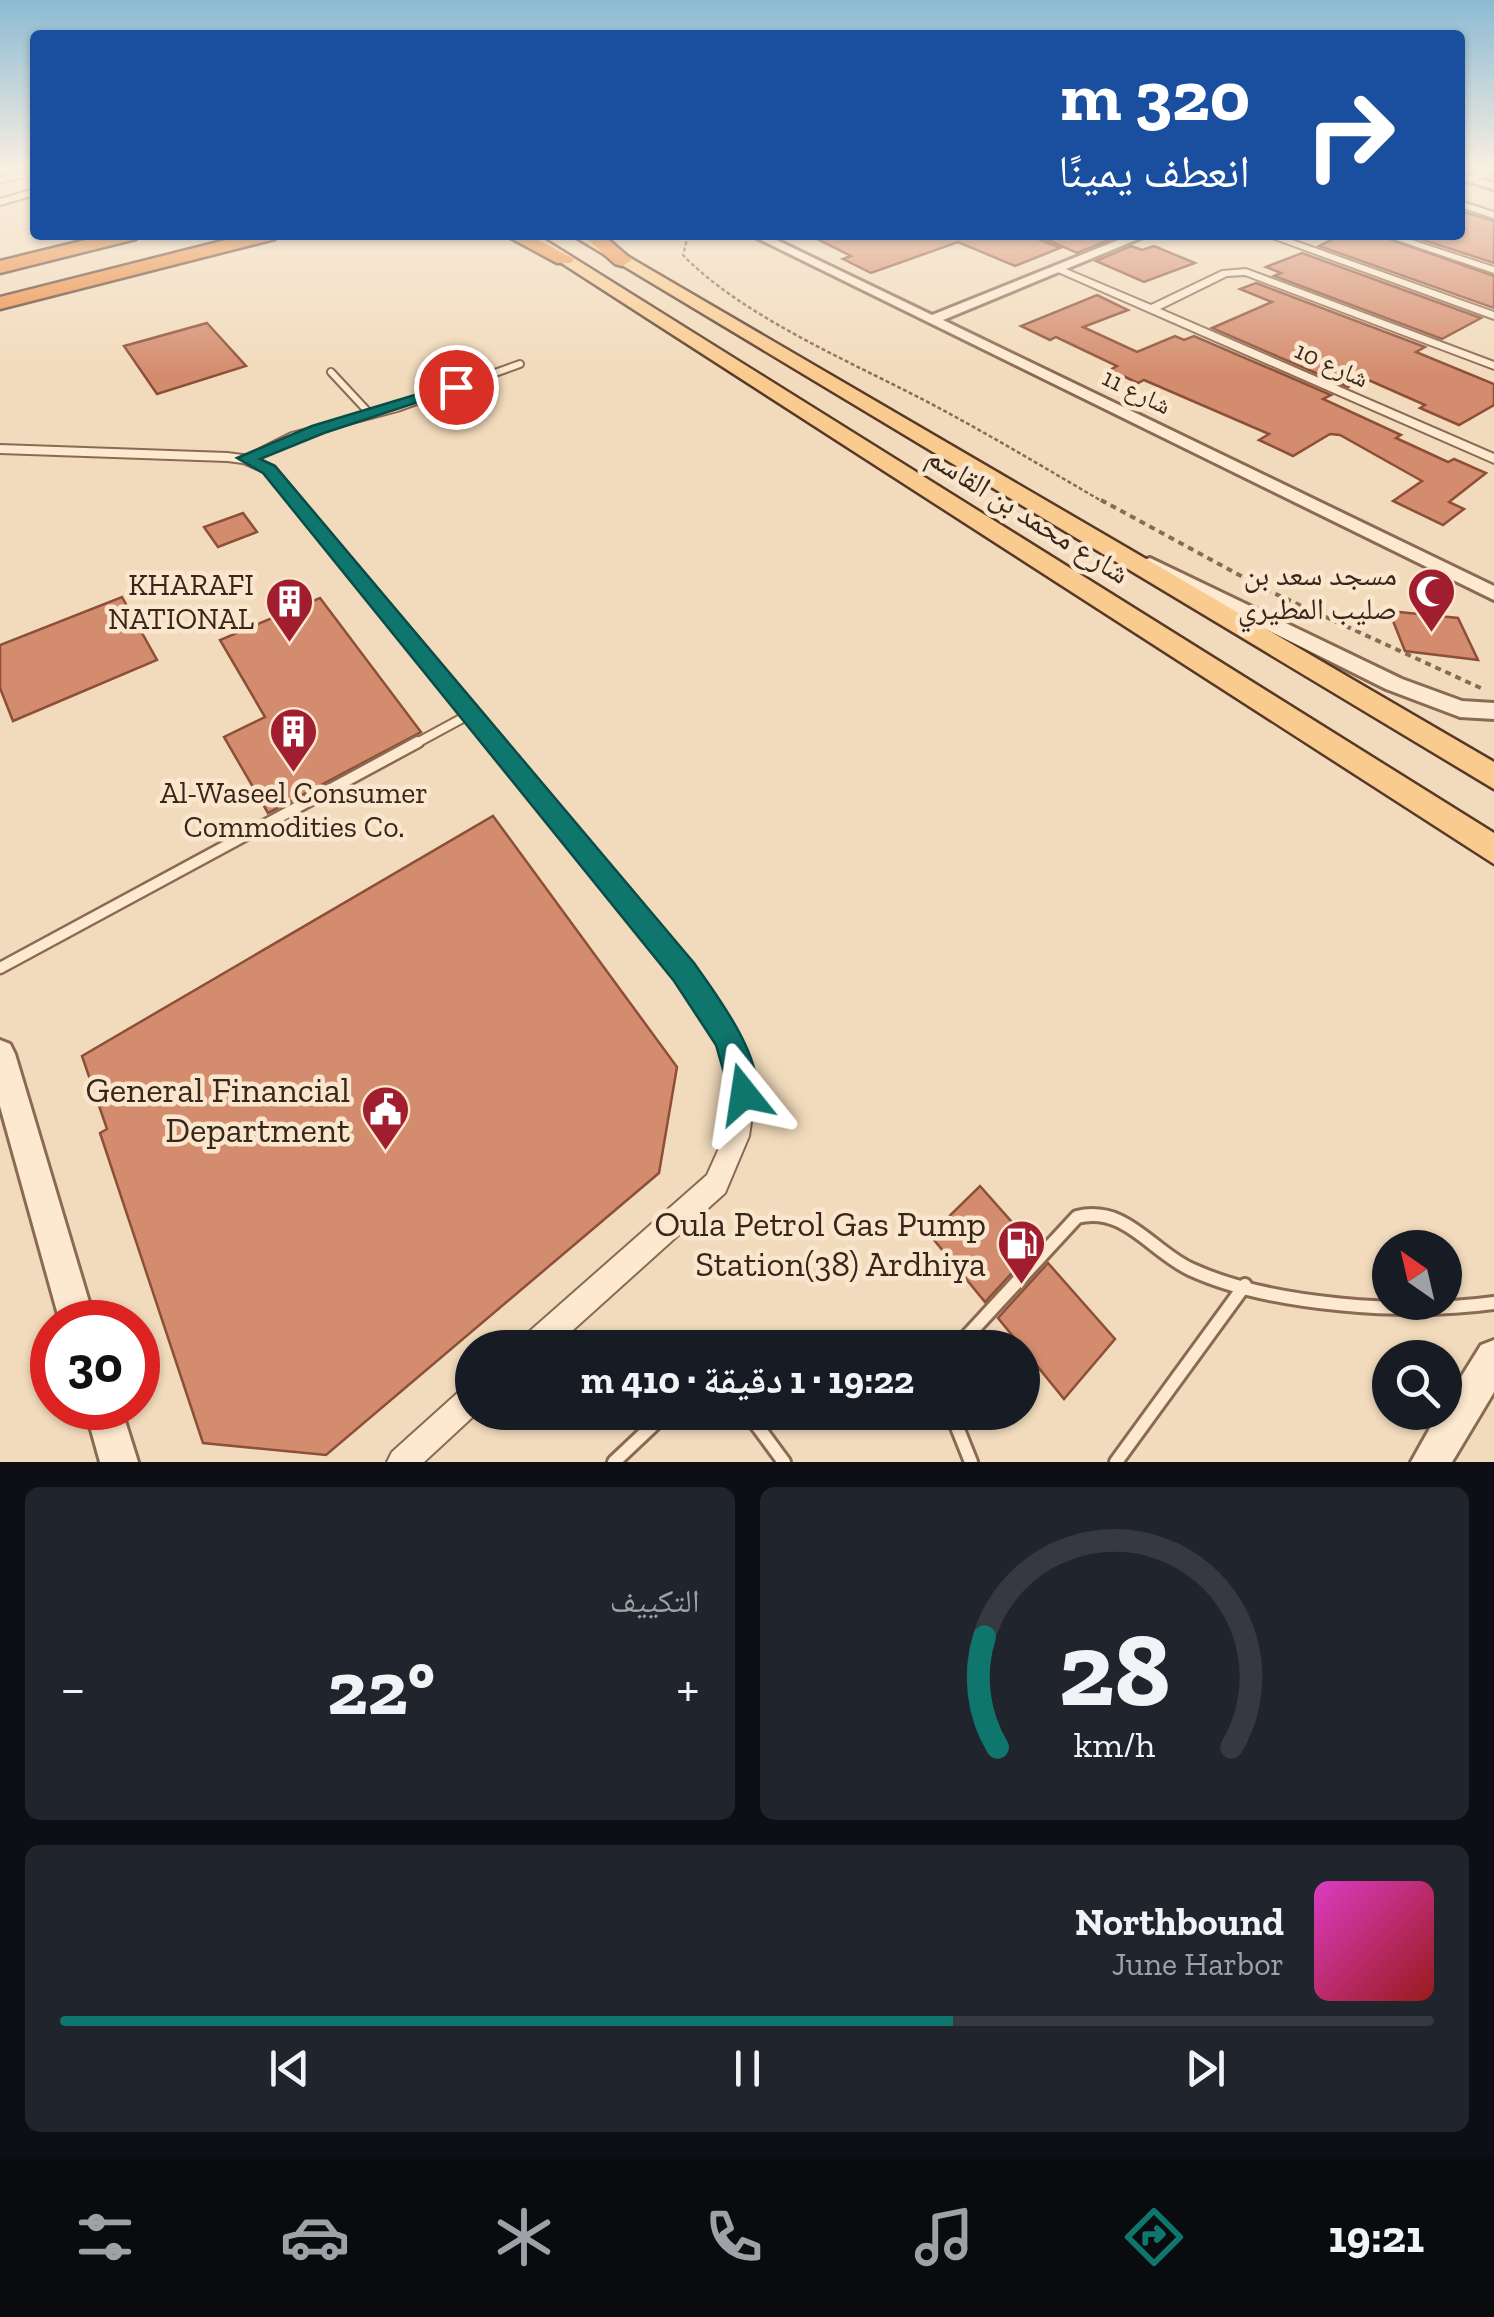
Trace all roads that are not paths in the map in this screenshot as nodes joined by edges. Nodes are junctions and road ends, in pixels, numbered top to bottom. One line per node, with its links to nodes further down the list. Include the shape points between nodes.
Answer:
1 (33, 240): 16 (highway)
2 (68, 240): 17 (highway)
3 (109, 240): 20 (highway)
4 (204, 240): 15 (highway)
5 (212, 240): 15 (highway)
6 (220, 240): 15 (highway)
7 (524, 240): 18 (highway)
8 (534, 240): 18 (main road, شارع محمد بن القاسم)
9 (588, 240): 19 (main road, شارع محمد بن القاسم)
10 (598, 240): 19 (highway)
11 (768, 240): 27 (street, شارع 11)
12 (1130, 240): 21 (street)
13 (1283, 240): 26 (street)
14 (1403, 240): 22 (street)
15 (168, 244): 23 (highway); 24 (highway)
16 (0, 248)
17 (0, 257)
18 (564, 259): 40 (main road, شارع محمد بن القاسم)
19 (622, 260): 35 (main road, شارع محمد بن القاسم)
20 (0, 267)
21 (1061, 270): 25 (street, شارع 10); 27 (street)
22 (1494, 270)
23 (0, 281)
24 (0, 303)
25 (1152, 309): 29 (street, شارع 10, via 1225,274 1246,272); 34 (street, شارع 10)
26 (1494, 316)
27 (934, 319): 36 (street, شارع 11)
28 (520, 364): 31 (lane)
29 (1494, 366)
30 (331, 372): 31 (lane)
31 (370, 415): 33 (lane)
32 (0, 450): 33 (street)
33 (246, 458): 38 (street, via 269,469)
34 (1494, 459)
35 (1090, 536): 37 (street, via 1394,684 1460,709); 39 (main road, شارع محمد بن القاسم)
36 (1494, 594)
37 (1494, 711)
38 (472, 712): 43 (lane); 48 (street, via 701,994 729,1039 744,1094 737,1136 716,1184)
39 (1494, 777)
40 (1440, 816): 41 (main road, شارع محمد بن القاسم); 42 (street)
41 (1494, 850)
42 (1494, 862)
43 (0, 968)
44 (0, 1054): 46 (street)
45 (1244, 1285): 47 (lane, via 1382,1306); 49 (lane, via 1196,1272 1118,1217 1090,1213 1077,1217); 61 (lane)
46 (72, 1300)
47 (1494, 1303)
48 (552, 1330)
49 (973, 1330)
50 (1494, 1358): 62 (street)
51 (455, 1415): 57 (street)
52 (109, 1430): 56 (street)
53 (647, 1430): 58 (lane)
54 (760, 1430): 59 (lane)
55 (958, 1430): 60 (lane)
56 (118, 1462)
57 (402, 1462)
58 (614, 1462)
59 (784, 1462)
60 (971, 1462)
61 (1116, 1462)
62 (1430, 1462)

